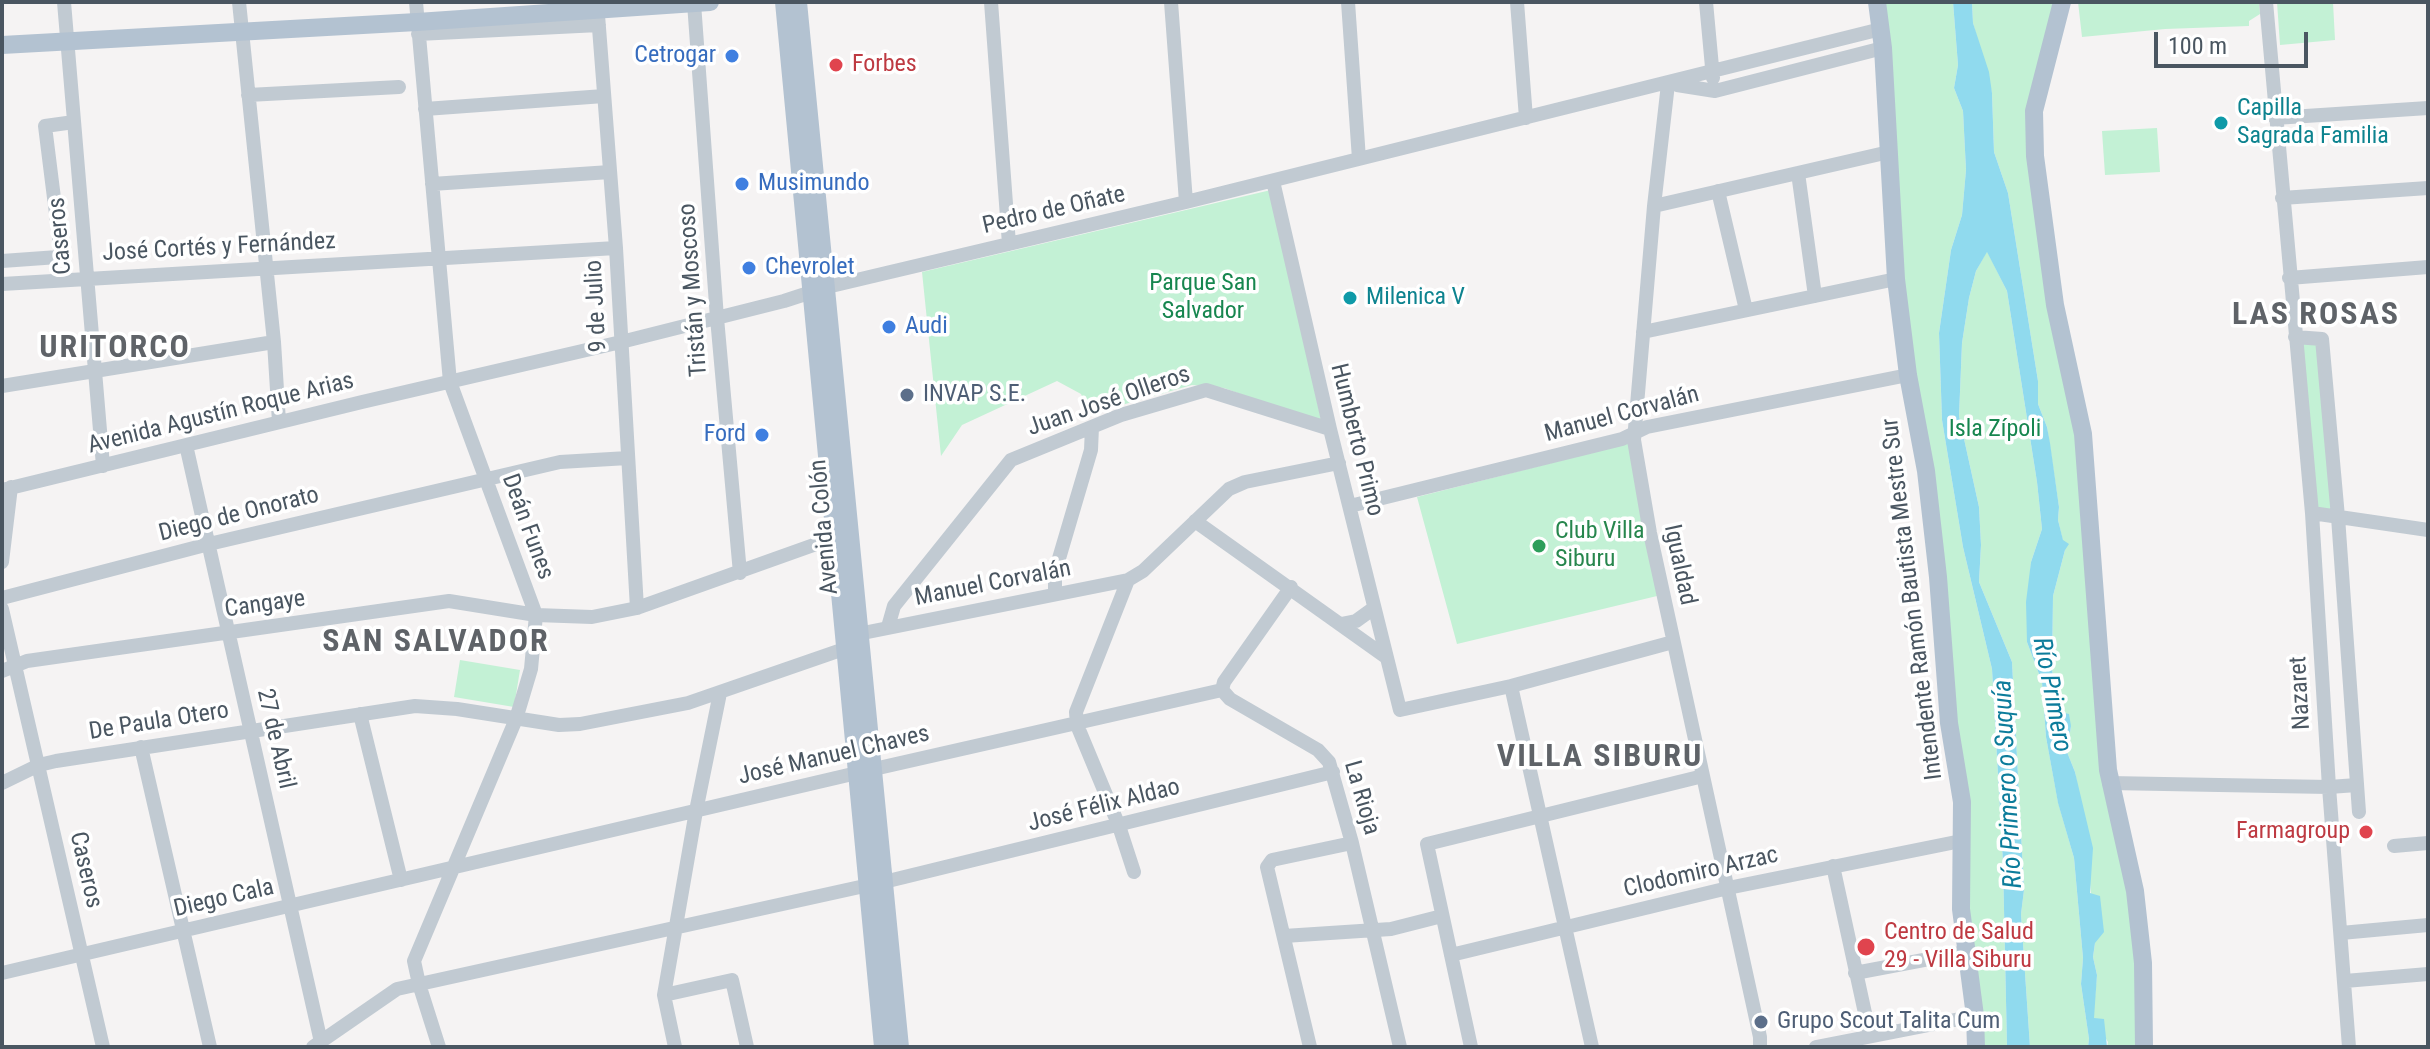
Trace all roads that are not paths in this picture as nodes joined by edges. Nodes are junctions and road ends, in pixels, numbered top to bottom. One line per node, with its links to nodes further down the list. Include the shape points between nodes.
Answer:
1 (64, 2): 20 (street, Caseros)
2 (239, 2): 19 (street)
3 (416, 2): 17 (street, Deán Funes)
4 (710, 2): 15 (main road)
5 (784, 2): 55 (main road, Avenida Colón)
6 (798, 2): 55 (main road, Avenida Colón)
7 (991, 2): 45 (street)
8 (1171, 2): 43 (street)
9 (1348, 2): 35 (street)
10 (1517, 2): 31 (street)
11 (1706, 2): 23 (street)
12 (1877, 2): 18 (main road, Intendente Ramón Bautista Mestre Sur)
13 (2062, 2): 115 (main road, via 2033,128 2055,305 2083,434)
14 (2266, 2): 32 (street, Nazaret)
15 (694, 3): 16 (main road); 58 (street, Tristán y Moscoso)
16 (598, 12): 17 (main road); 28 (street, 9 de Julio)
17 (418, 28): 19 (main road); 30 (street, Deán Funes)
18 (1881, 29): 22 (main road, Intendente Ramón Bautista Mestre Sur); 23 (street, Pedro de Oñate)
19 (242, 30): 20 (main road); 27 (street)
20 (67, 41): 21 (main road); 33 (street, Caseros)
21 (2, 45)
22 (1883, 48): 26 (street, Pedro de Oñate); 34 (main road, Intendente Ramón Bautista Mestre Sur)
23 (1712, 72): 24 (street, Pedro de Oñate); 26 (street)
24 (1668, 84): 26 (street, Pedro de Oñate); 31 (street, Pedro de Oñate); 44 (street, Igualdad)
25 (399, 87): 27 (street)
26 (1715, 91)
27 (248, 95): 50 (street)
28 (604, 96): 30 (street); 36 (street, 9 de Julio)
29 (2428, 108): 32 (street)
30 (425, 109): 39 (street, Deán Funes)
31 (1526, 118): 35 (street, Pedro de Oñate)
32 (2275, 118): 42 (street, Nazaret)
33 (74, 122): 48 (street, via 45,126 61,254); 51 (street, Caseros)
34 (1889, 152): 37 (street); 53 (main road, Intendente Ramón Bautista Mestre Sur)
35 (1359, 159): 38 (street, Pedro de Oñate)
36 (610, 172): 39 (street); 46 (street, 9 de Julio)
37 (1798, 173): 41 (street); 56 (street)
38 (1273, 181): 43 (street, Pedro de Oñate); 69 (street, Humberto Primo)
39 (432, 184): 47 (street, Deán Funes)
40 (2428, 188): 42 (street)
41 (1718, 191): 44 (street); 57 (street)
42 (2282, 198): 52 (street, Nazaret)
43 (1186, 202): 45 (street, Pedro de Oñate)
44 (1654, 206): 59 (street, Igualdad)
45 (1009, 244): 55 (street, Pedro de Oñate)
46 (616, 248): 47 (street, José Cortés y Fernández); 62 (street, 9 de Julio)
47 (439, 256): 50 (street, José Cortés y Fernández); 65 (street, Deán Funes)
48 (2, 261)
49 (2428, 267): 52 (street)
50 (266, 269): 51 (street, José Cortés y Fernández); 61 (street)
51 (87, 278): 54 (street, José Cortés y Fernández); 63 (street, Caseros)
52 (2289, 278): 60 (street, Nazaret)
53 (1896, 279): 56 (street); 64 (main road, Intendente Ramón Bautista Mestre Sur)
54 (2, 284)
55 (819, 290): 58 (street, Pedro de Oñate); 82 (main road, Avenida Colón); 97 (main road, Avenida Colón)
56 (1815, 296): 57 (street)
57 (1746, 310): 59 (street)
58 (717, 318): 62 (street, Pedro de Oñate); 85 (street, Tristán y Moscoso)
59 (1643, 332): 70 (street, Igualdad)
60 (2295, 337): 78 (street, Nazaret); 79 (street, Nazaret, via 2322,339)
61 (274, 342): 63 (street); 67 (street)
62 (621, 342): 65 (street, Pedro de Oñate); 72 (street, 9 de Julio)
63 (95, 371): 66 (street); 74 (street, Caseros)
64 (1908, 375): 70 (street, Manuel Corvalán); 122 (main road, Intendente Ramón Bautista Mestre Sur, via 1935,547 1949,723 1962,802)
65 (450, 382): 67 (street, Avenida Agustín Roque Arias); 75 (street, Deán Funes)
66 (2, 386)
67 (279, 422): 71 (street, Avenida Agustín Roque Arias)
68 (1092, 427): 69 (street, Juan José Olleros, via 1206,390); 88 (street, via 1091,450 1055,572); 95 (street, Juan José Olleros, via 1007,463 894,606)
69 (1330, 429): 73 (street, Humberto Primo)
70 (1634, 433): 77 (street, Manuel Corvalán); 98 (street, Igualdad)
71 (186, 445): 74 (street, Avenida Agustín Roque Arias); 83 (street, 27 de Abril)
72 (628, 458): 75 (street, Diego de Onorato, via 560,462); 90 (street, 9 de Julio)
73 (1339, 463): 77 (street, Humberto Primo); 80 (street, Manuel Corvalán, via 1238,485)
74 (103, 466): 76 (street, Avenida Agustín Roque Arias)
75 (487, 480): 83 (street, Diego de Onorato); 93 (street, Deán Funes)
76 (6, 489): 84 (street)
77 (1350, 506): 91 (street, Humberto Primo)
78 (2312, 513): 79 (street); 117 (street, Nazaret)
79 (2338, 517): 81 (street); 116 (street, Nazaret)
80 (1195, 521): 86 (street, Manuel Corvalán); 87 (street)
81 (2428, 530)
82 (836, 537): 85 (street, Cangaye); 99 (main road, Avenida Colón)
83 (209, 544): 89 (street, Diego de Onorato); 96 (street, 27 de Abril)
84 (2, 562)
85 (740, 573): 90 (street, Cangaye)
86 (1128, 580): 88 (street, Manuel Corvalán); 107 (street, via 1077,705)
87 (1291, 587): 94 (street); 103 (street)
88 (1055, 594): 95 (street, Manuel Corvalán)
89 (2, 598)
90 (637, 608): 93 (street, Cangaye, via 580,618)
91 (1374, 608): 94 (street); 100 (street, Humberto Primo)
92 (2, 609): 101 (street, Caseros)
93 (536, 615): 96 (street, Cangaye, via 449,601); 106 (street, Deán Funes, via 531,669)
94 (1341, 624): 100 (street)
95 (888, 627): 97 (street, Manuel Corvalán)
96 (228, 632): 101 (street, Cangaye); 108 (street, 27 de Abril)
97 (858, 634): 111 (main road, Avenida Colón)
98 (1673, 642): 102 (street); 113 (street, Igualdad)
99 (844, 649): 104 (street); 111 (main road, Avenida Colón)
100 (1386, 657): 102 (street, Humberto Primo, via 1400,710)
101 (8, 668): 110 (street, Caseros)
102 (1511, 686): 120 (street)
103 (1222, 690): 107 (street, José Manuel Chaves); 112 (street, La Rioja, via 1325,755)
104 (720, 693): 106 (street, via 580,724); 118 (street)
105 (360, 714): 106 (street, De Paula Otero, via 435,706); 108 (street, De Paula Otero); 129 (street)
106 (516, 719): 127 (street, Deán Funes)
107 (1077, 725): 111 (street, José Manuel Chaves); 121 (street)
108 (250, 730): 109 (street, De Paula Otero); 132 (street, 27 de Abril)
109 (141, 747): 110 (street, De Paula Otero); 137 (street)
110 (39, 765): 114 (street, De Paula Otero); 142 (street, Caseros)
111 (866, 771): 118 (street, José Manuel Chaves); 130 (main road, Avenida Colón)
112 (1333, 772): 121 (street, José Félix Aldao); 123 (street, La Rioja)
113 (1703, 776): 120 (street); 131 (street, Igualdad)
114 (2, 783)
115 (2109, 783): 117 (street); 167 (main road, via 2135,891)
116 (2357, 785): 117 (street); 119 (street, Nazaret)
117 (2329, 787): 139 (street, Nazaret)
118 (696, 811): 127 (street, José Manuel Chaves); 136 (street)
119 (2359, 812)
120 (1541, 817): 133 (street, via 1427,844); 135 (street)
121 (1119, 826): 128 (street); 130 (street, José Félix Aldao)
122 (1961, 841): 126 (street, Clodomiro Arzac); 141 (main road, Intendente Ramón Bautista Mestre Sur)
123 (1352, 843): 138 (street, La Rioja); 140 (street, via 1272,860 1267,867)
124 (2428, 843): 125 (street)
125 (2394, 846)
126 (1833, 866): 131 (street, Clodomiro Arzac); 145 (street)
127 (456, 867): 129 (street, Diego Cala); 148 (street, Deán Funes, via 414,961)
128 (1134, 872)
129 (401, 880): 132 (street, Diego Cala)
130 (877, 884): 136 (street, José Félix Aldao); 158 (main road, Avenida Colón); 159 (main road, Avenida Colón)
131 (1728, 888): 135 (street, Clodomiro Arzac); 164 (street, Igualdad)
132 (290, 906): 137 (street, Diego Cala); 152 (street, 27 de Abril)
133 (1442, 916): 138 (street); 143 (street)
134 (2428, 925): 139 (street)
135 (1566, 927): 143 (street, Clodomiro Arzac); 163 (street)
136 (674, 928): 148 (street, José Félix Aldao); 149 (street)
137 (183, 931): 142 (street, Diego Cala); 154 (street)
138 (1373, 931): 140 (street); 161 (street, La Rioja)
139 (2341, 933): 147 (street, Nazaret)
140 (1284, 936): 160 (street)
141 (1966, 952): 145 (street); 150 (main road, Intendente Ramón Bautista Mestre Sur)
142 (82, 955): 144 (street, Diego Cala); 153 (street, Caseros)
143 (1451, 955): 162 (street)
144 (2, 973)
145 (1855, 973): 151 (street)
146 (2428, 974): 147 (street)
147 (2345, 981): 168 (street, Nazaret)
148 (419, 984): 152 (street, José Félix Aldao, via 397,989); 155 (street, Deán Funes)
149 (664, 995): 156 (street); 157 (street, via 732,980)
150 (1975, 1016): 151 (street); 166 (main road, Intendente Ramón Bautista Mestre Sur)
151 (1870, 1036): 165 (street)
152 (317, 1044)
153 (103, 1047)
154 (210, 1047)
155 (439, 1047)
156 (675, 1047)
157 (747, 1047)
158 (883, 1047)
159 (900, 1047)
160 (1310, 1047)
161 (1400, 1047)
162 (1471, 1047)
163 (1592, 1047)
164 (1760, 1047)
165 (1816, 1047)
166 (1976, 1047)
167 (2144, 1047)
168 (2349, 1047)

